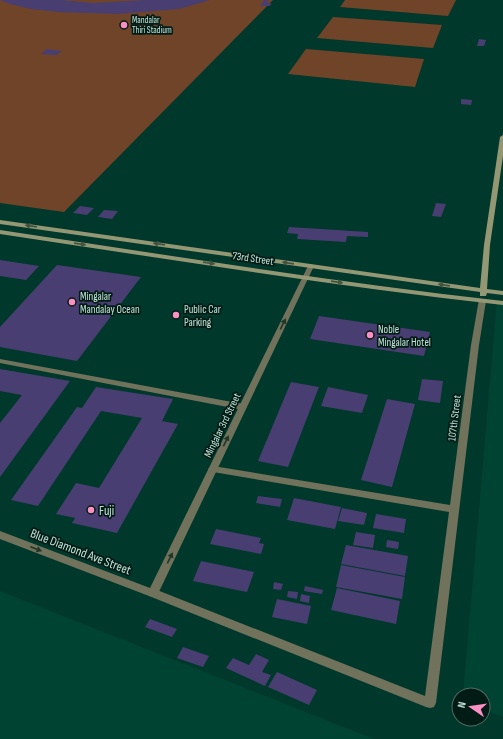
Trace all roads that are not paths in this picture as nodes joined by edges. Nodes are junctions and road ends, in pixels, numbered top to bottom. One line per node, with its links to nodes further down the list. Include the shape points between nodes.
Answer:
1 (503, 137): 2 (main road, 107th Street)
2 (501, 165): 7 (main road, 107th Street, via 487,244)
3 (0, 222): 5 (main road, 73rd Street, one-way to 3)
4 (0, 232): 6 (main road, 73rd Street, one-way to 6)
5 (311, 266): 6 (street, Mingalar 3rd Street); 7 (main road, 73rd Street, one-way to 5)
6 (305, 277): 9 (main road, 73rd Street, one-way to 9); 12 (street, Mingalar 3rd Street, one-way to 6)
7 (483, 290): 8 (main road, 73rd Street); 9 (main road, 107th Street)
8 (503, 293)
9 (482, 301): 10 (main road, 73rd Street); 14 (street, 107th Street)
10 (503, 303)
11 (0, 361): 12 (street)
12 (243, 407): 13 (street, Mingalar 3rd Street, one-way to 12)
13 (213, 469): 14 (street); 16 (street, Mingalar 3rd Street, one-way to 13)
14 (454, 509): 17 (street, 107th Street)
15 (0, 535): 16 (street, Blue Diamond Ave Street, one-way to 16)
16 (153, 593): 17 (street, Blue Diamond Ave Street)
17 (430, 703)

